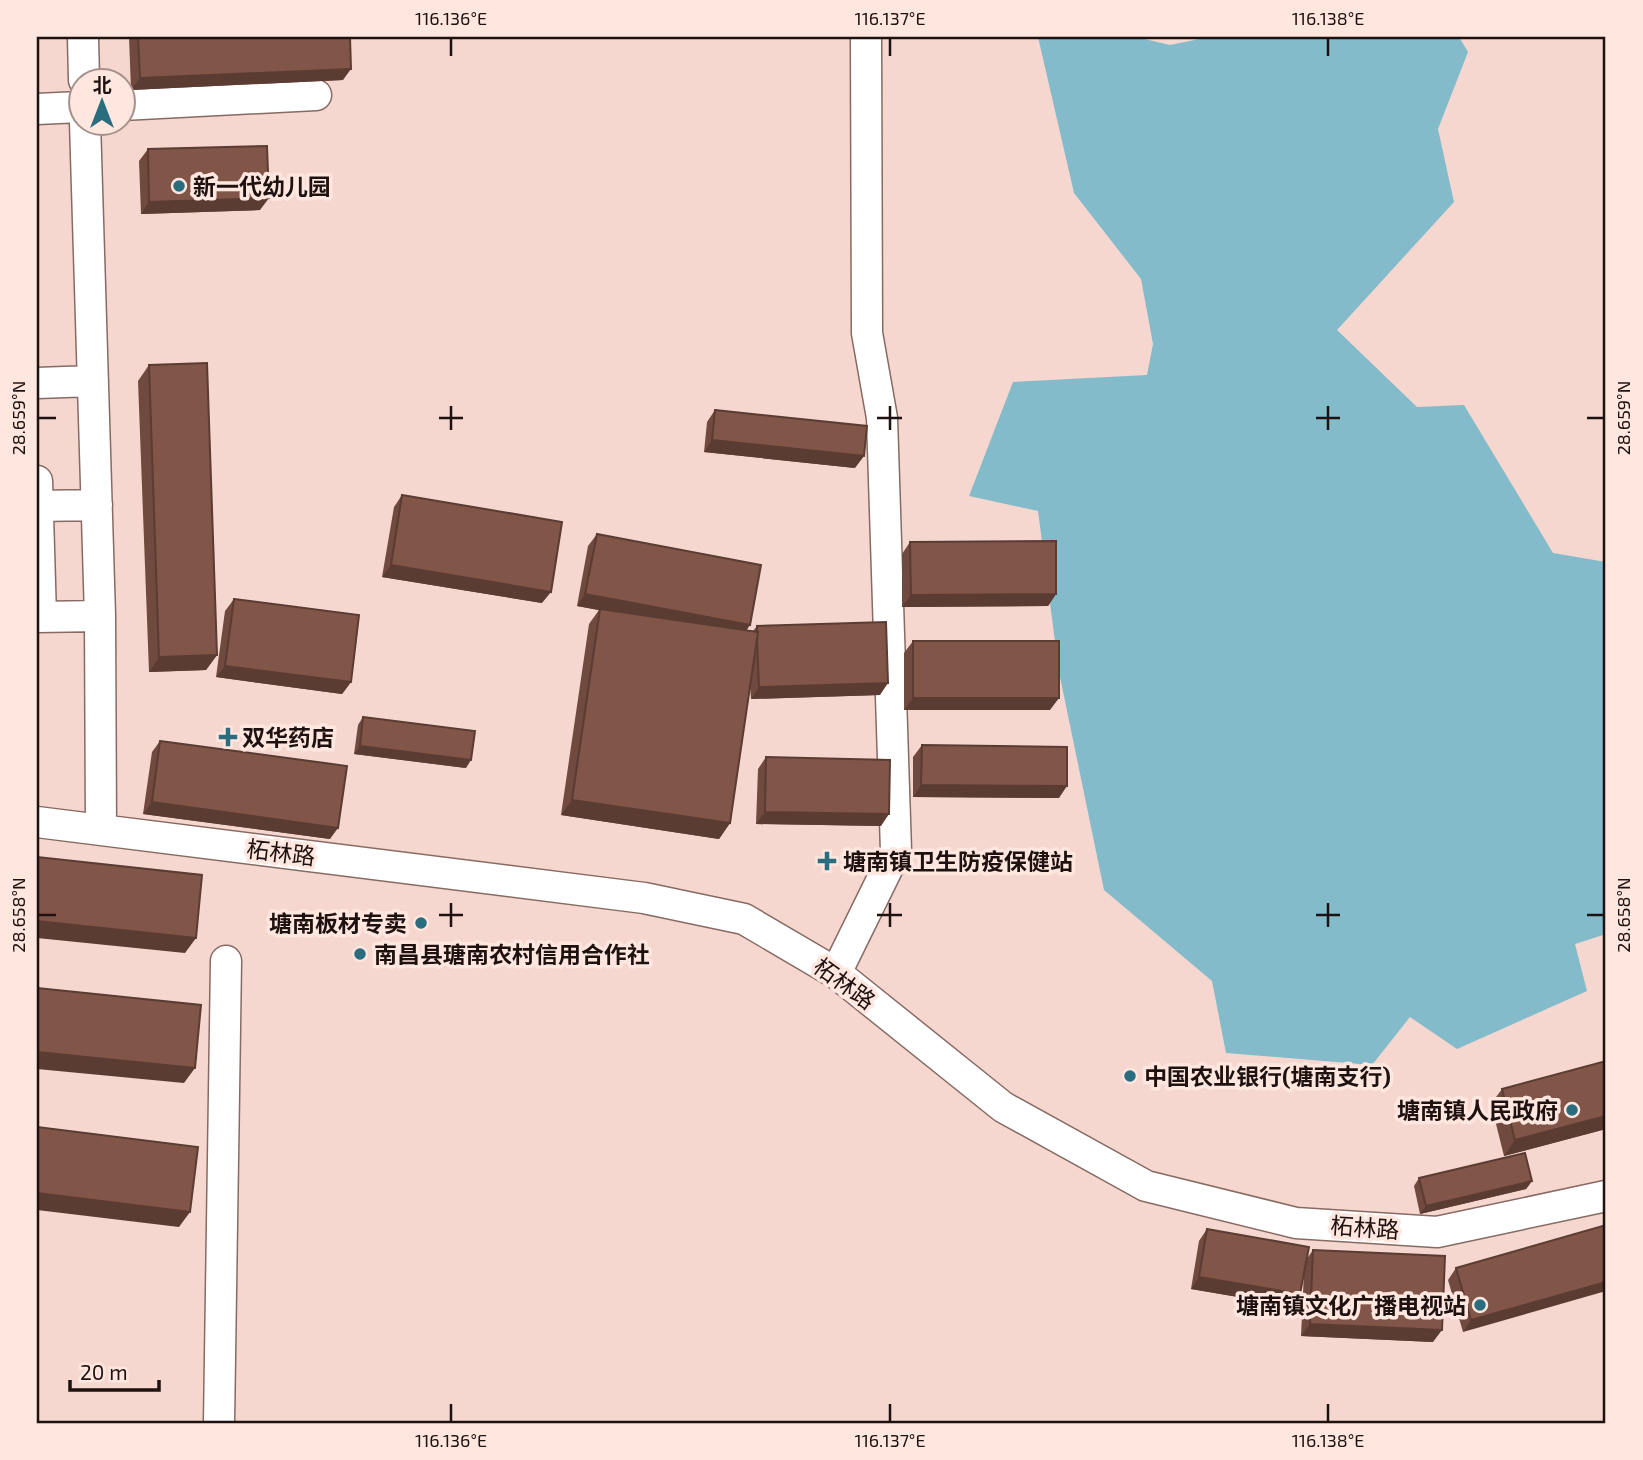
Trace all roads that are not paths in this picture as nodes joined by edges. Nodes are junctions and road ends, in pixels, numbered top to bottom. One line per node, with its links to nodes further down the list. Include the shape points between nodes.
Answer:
1 (83, 37): 3 (street)
2 (866, 37): 19 (street, via 867,333 882,418 896,851)
3 (84, 66)
4 (316, 95): 5 (street)
5 (136, 104)
6 (66, 108): 7 (street)
7 (37, 109)
8 (85, 136): 9 (street)
9 (93, 381): 10 (street); 12 (street)
10 (37, 383)
11 (37, 481): 13 (street)
12 (97, 505): 13 (street); 14 (street)
13 (37, 506): 15 (street)
14 (100, 616): 15 (street); 17 (street)
15 (39, 617)
16 (37, 822): 17 (street, 柘林路)
17 (101, 830): 19 (street, 柘林路, via 645,898 744,919)
18 (226, 961): 21 (street)
19 (836, 973): 20 (street, 柘林路, via 1003,1107 1146,1186 1296,1223 1437,1232)
20 (1606, 1196)
21 (219, 1423)

